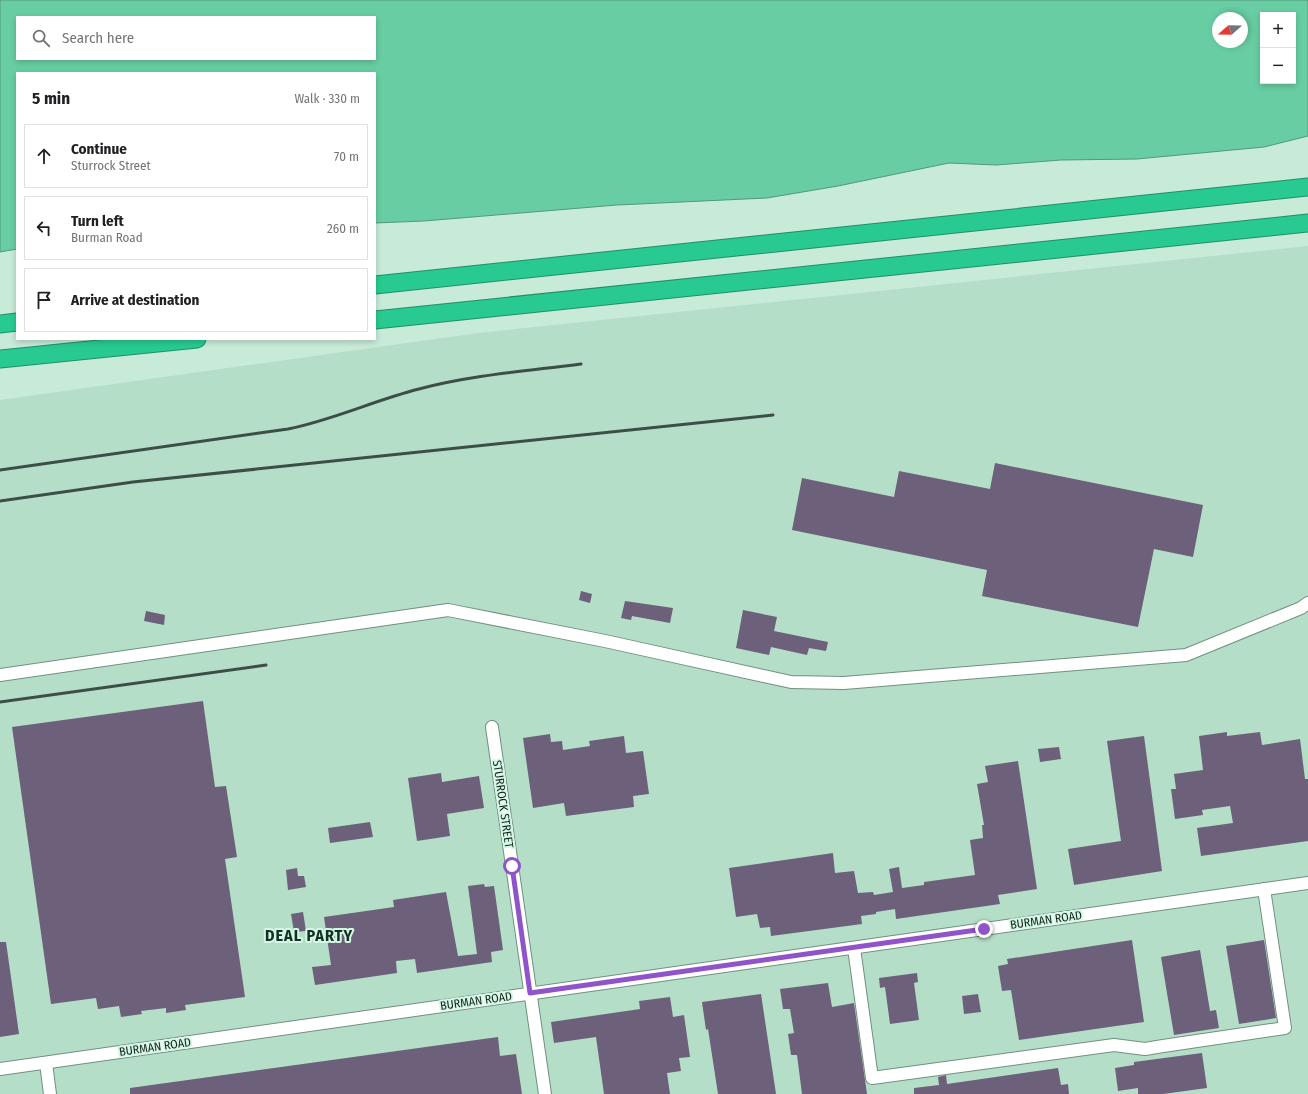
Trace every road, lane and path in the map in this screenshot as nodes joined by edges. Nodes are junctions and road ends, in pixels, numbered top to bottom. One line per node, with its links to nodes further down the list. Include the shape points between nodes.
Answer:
1 (1308, 187): 3 (highway)
2 (1308, 224): 4 (highway)
3 (376, 285)
4 (376, 320)
5 (16, 322): 6 (highway)
6 (0, 324)
7 (188, 340): 8 (highway)
8 (0, 360)
9 (1308, 603): 10 (street, via 1186,655 844,683 791,682 448,610)
10 (0, 675)
11 (492, 727): 15 (street, STURROCK STREET)
12 (1308, 883): 13 (street, BURMAN ROAD)
13 (1264, 889): 14 (street, BURMAN ROAD); 14 (street, via 1285,1028 1151,1048 1114,1045 872,1078)
14 (854, 948): 15 (street, BURMAN ROAD)
15 (530, 993): 16 (street, BURMAN ROAD); 19 (street, STURROCK STREET)
16 (46, 1063): 17 (street, BURMAN ROAD); 18 (street)
17 (0, 1069)
18 (50, 1094)
19 (545, 1094)

